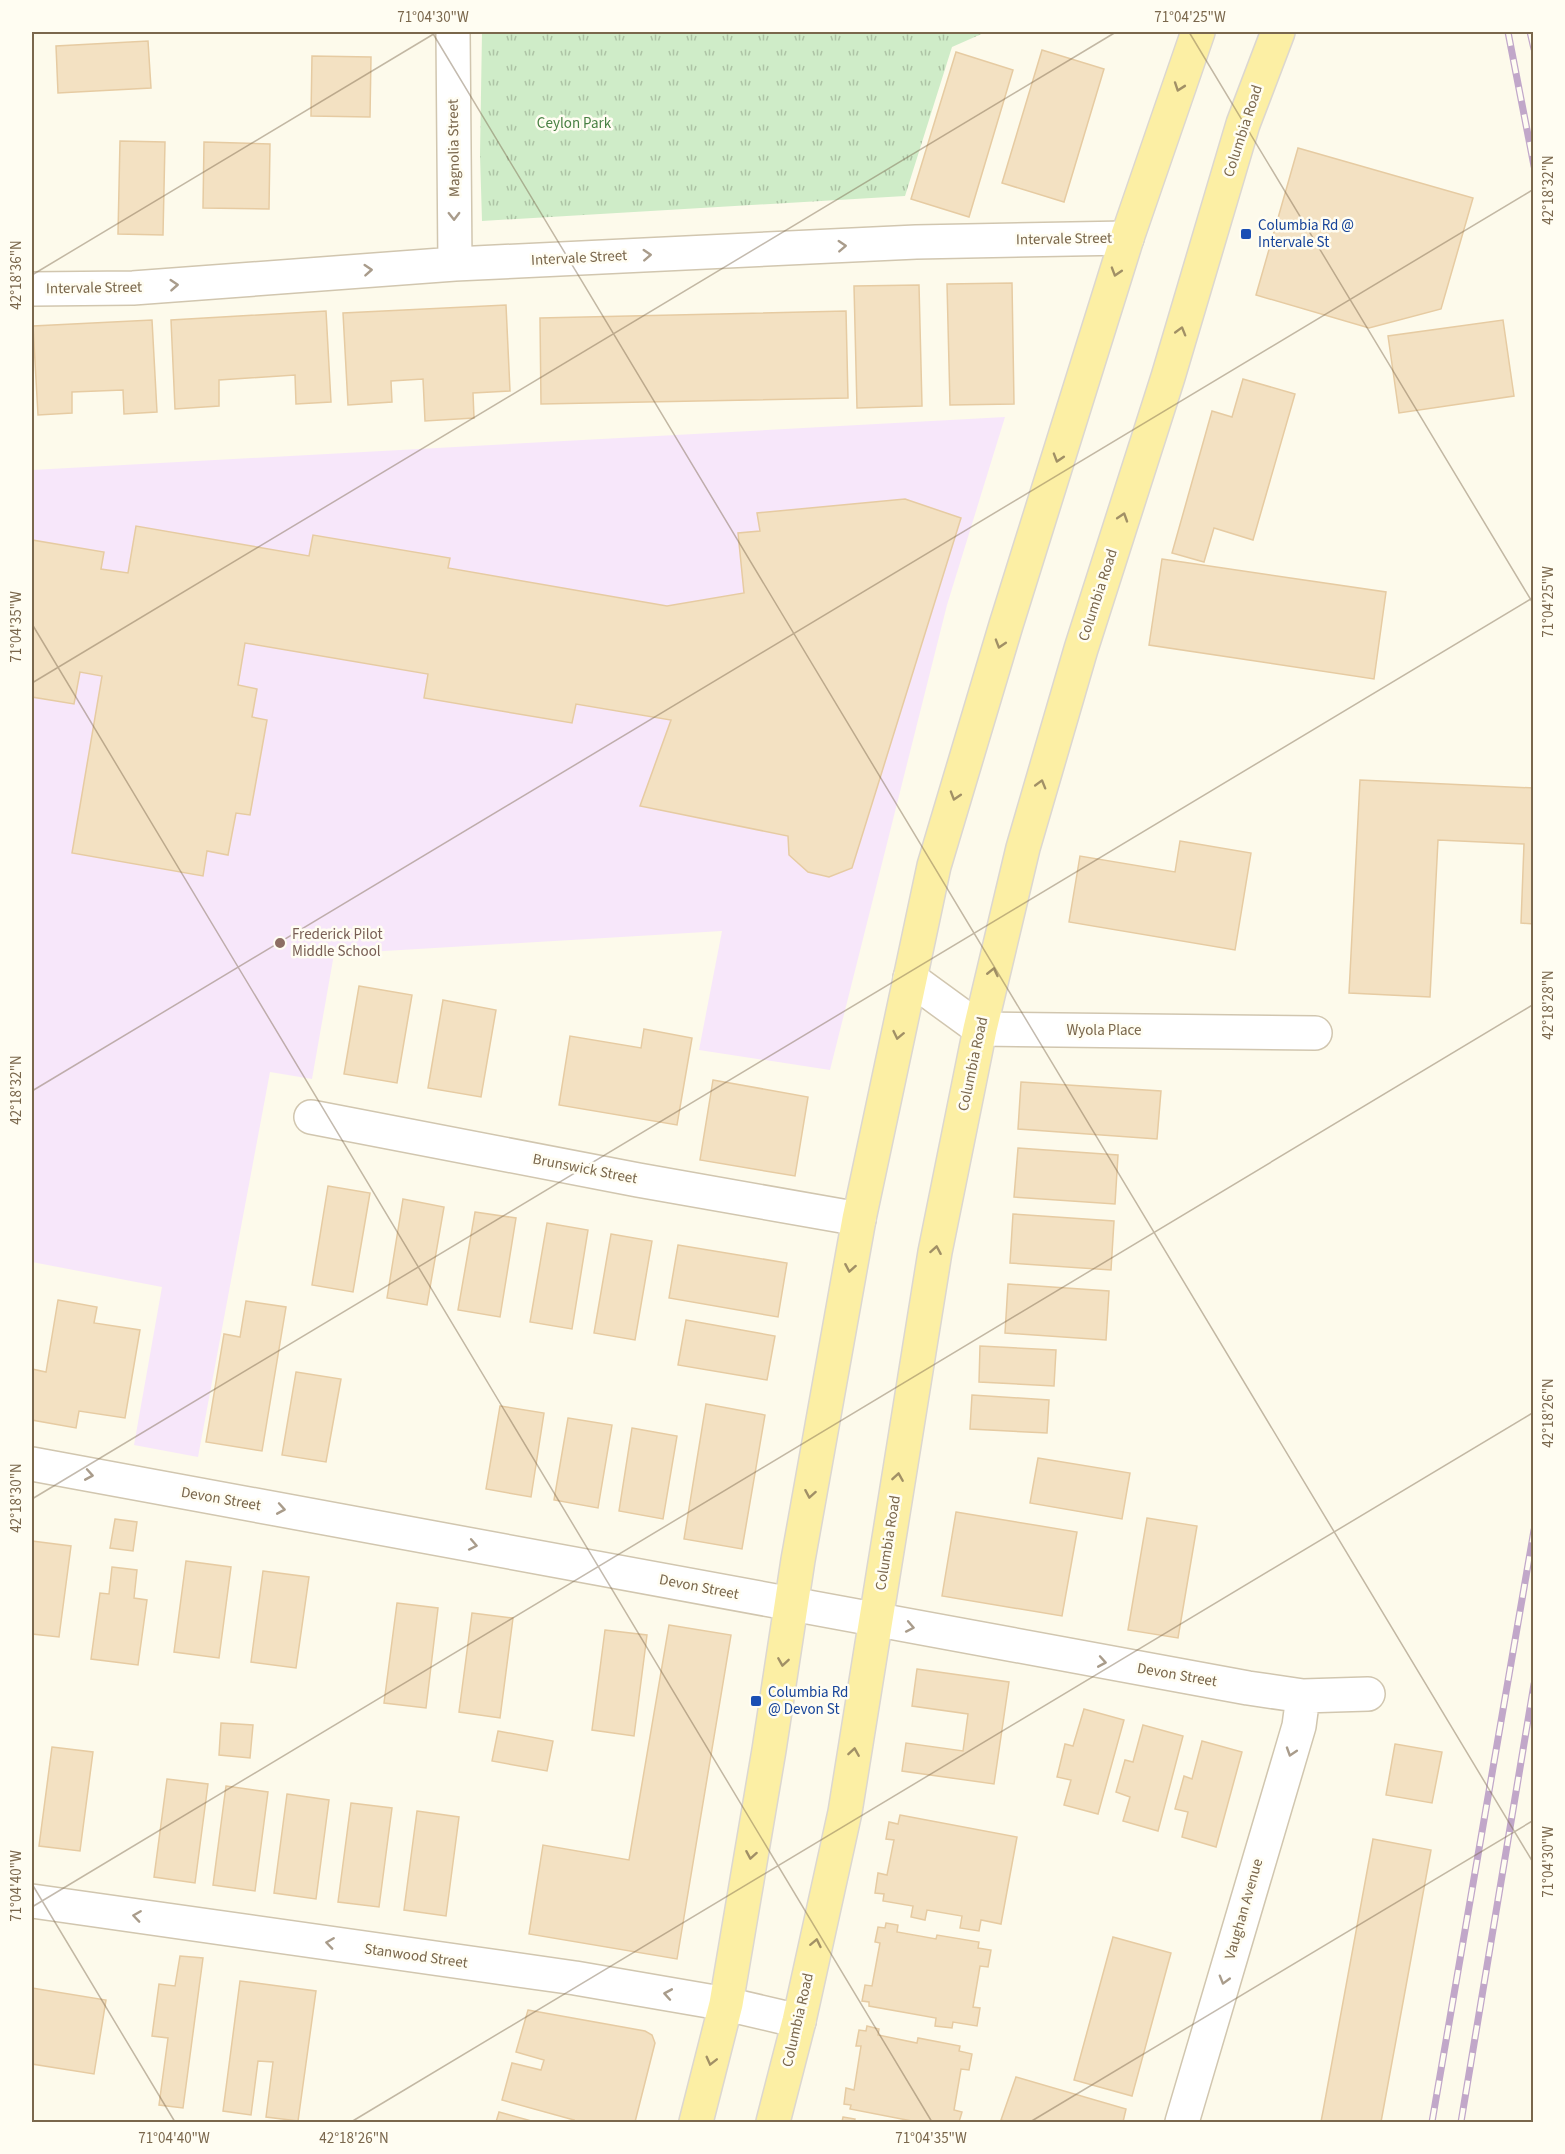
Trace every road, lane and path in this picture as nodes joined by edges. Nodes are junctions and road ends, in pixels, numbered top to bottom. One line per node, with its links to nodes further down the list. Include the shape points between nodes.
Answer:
1 (453, 32): 5 (street, Magnolia Street, one-way to 5)
2 (1198, 32): 4 (main road, one-way to 4)
3 (1278, 32): 8 (main road, Columbia Road, one-way to 3, via 1023,848 1064,702 1168,377 1243,124)
4 (1127, 238): 5 (street, Intervale Street, one-way to 4, via 916,242); 7 (main road, one-way to 7, via 934,866)
5 (455, 264): 6 (street, Intervale Street, one-way to 5, via 133,288)
6 (32, 289)
7 (910, 978): 8 (street); 11 (main road, one-way to 11)
8 (980, 1029): 9 (street, Wyola Place); 14 (main road, Columbia Road, one-way to 8, via 935,1252)
9 (1315, 1033)
10 (311, 1117): 11 (street, Brunswick Street)
11 (859, 1219): 13 (main road, one-way to 13)
12 (32, 1464): 13 (street, Devon Street, one-way to 13)
13 (791, 1604): 14 (street, Devon Street); 18 (main road, one-way to 18)
14 (875, 1620): 16 (street, Devon Street, one-way to 16); 19 (main road, Columbia Road, one-way to 14, via 845,1812)
15 (1368, 1694): 16 (street, Devon Street)
16 (1303, 1695): 22 (street, Vaughan Avenue, one-way to 22, via 1299,1726)
17 (32, 1901): 18 (street, Stanwood Street, one-way to 17, via 575,1978)
18 (726, 2004): 19 (street, Stanwood Street); 20 (main road, one-way to 20)
19 (799, 2021): 21 (main road, Columbia Road)
20 (696, 2122)
21 (773, 2122)
22 (1182, 2122)

